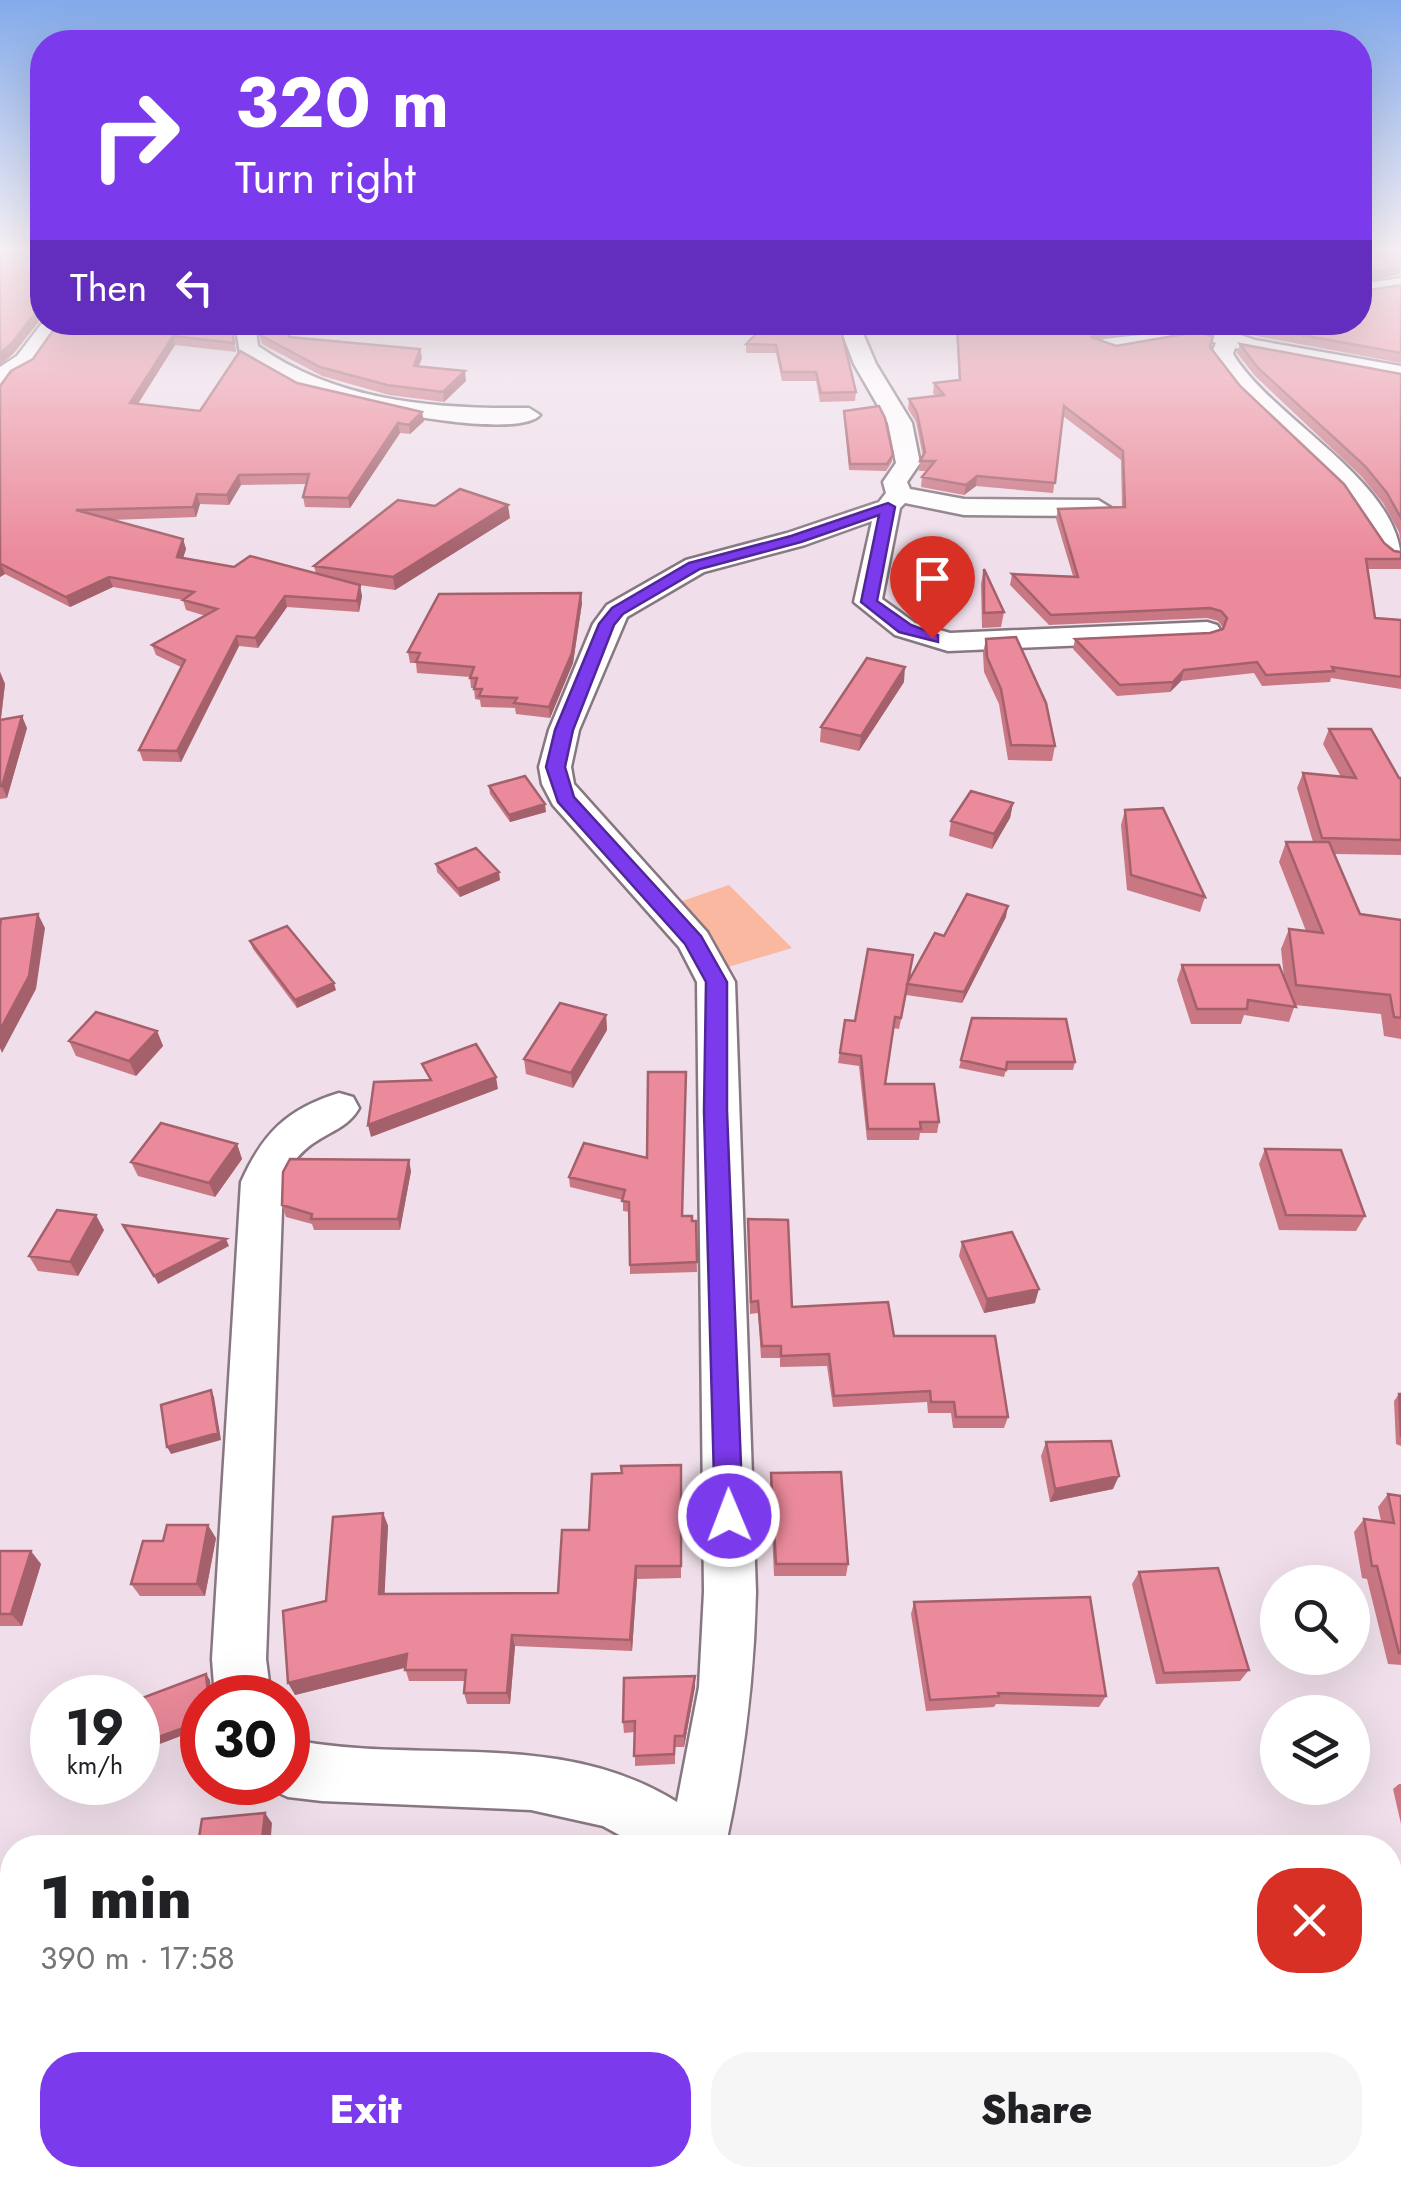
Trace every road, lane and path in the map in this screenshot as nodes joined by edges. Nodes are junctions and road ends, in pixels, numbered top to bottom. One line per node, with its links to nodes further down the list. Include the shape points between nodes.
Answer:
1 (31, 351): 7 (street)
2 (250, 351): 8 (street, via 340,393 450,416)
3 (860, 351): 9 (street, via 900,422 908,463 895,482)
4 (1223, 351): 11 (street, via 1245,391 1334,465)
5 (1288, 351): 6 (street)
6 (1401, 373)
7 (0, 377)
8 (529, 414)
9 (893, 501): 10 (street); 12 (street, via 868,602 905,629 972,644); 17 (street, via 796,539 694,566 618,611 564,730 556,767 565,798 694,941 716,982 730,1592 721,1724)
10 (1098, 508)
11 (1401, 554)
12 (1207, 631)
13 (339, 1108): 14 (street, via 275,1150 262,1182)
14 (241, 1675)
15 (310, 1770): 16 (street, via 380,1778 535,1778 609,1796)
16 (678, 1835)
17 (698, 1835)

